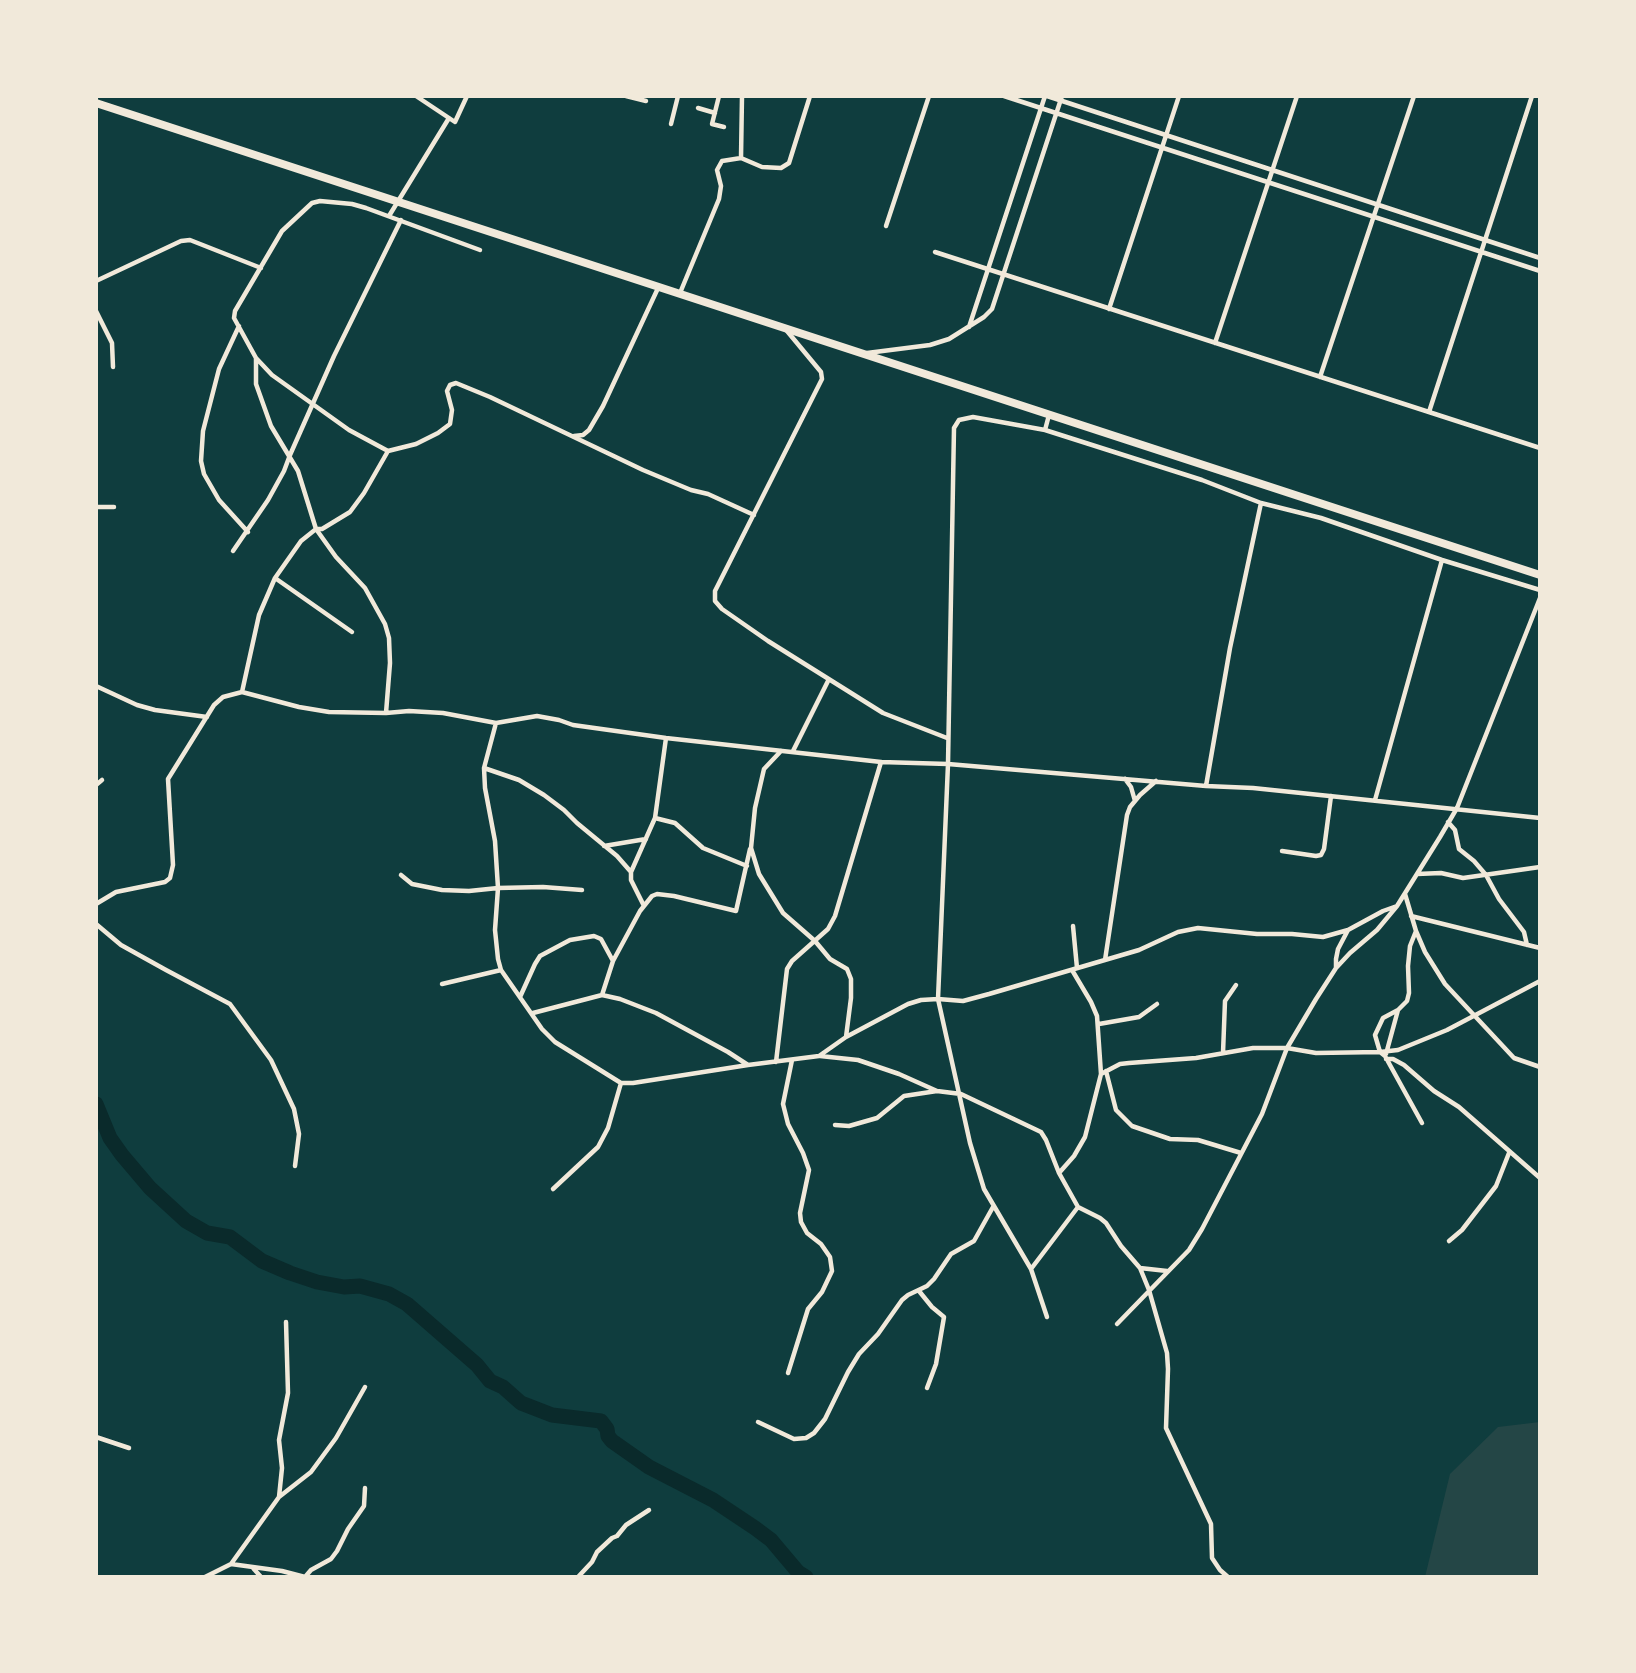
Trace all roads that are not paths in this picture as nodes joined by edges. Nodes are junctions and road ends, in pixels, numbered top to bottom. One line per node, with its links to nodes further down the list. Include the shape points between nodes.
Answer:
1 (416, 96): 22 (street)
2 (467, 96): 22 (street, via 454,122)
3 (627, 96): 16 (street)
4 (678, 96): 23 (street)
5 (720, 96): 20 (street)
6 (742, 96): 27 (street)
7 (810, 96): 27 (street, via 789,163 781,168 762,167)
8 (929, 96): 35 (street)
9 (1004, 96): 19 (street)
10 (1046, 96): 15 (street); 19 (street)
11 (1179, 96): 25 (street)
12 (1297, 96): 28 (street)
13 (1414, 96): 31 (street)
14 (1532, 96): 36 (street)
15 (1061, 98): 21 (street); 25 (street)
16 (646, 101)
17 (96, 103): 30 (main road)
18 (698, 108): 20 (street)
19 (1041, 108): 21 (street); 42 (street)
20 (715, 113): 24 (street, via 712,124)
21 (1056, 113): 26 (street); 44 (street)
22 (449, 118): 30 (street)
23 (671, 124)
24 (724, 127)
25 (1166, 135): 26 (street); 28 (street)
26 (1162, 148): 29 (street); 48 (street)
27 (741, 159): 47 (street, via 722,161 717,171 719,199)
28 (1272, 170): 29 (street); 31 (street)
29 (1268, 182): 33 (street); 53 (street)
30 (397, 202): 32 (street); 46 (main road)
31 (1378, 204): 33 (street); 36 (street)
32 (389, 216): 34 (street); 41 (street, via 352,204 312,203 282,231)
33 (1374, 216): 39 (street); 57 (street)
34 (401, 220): 37 (street); 58 (street)
35 (886, 226)
36 (1485, 240): 39 (street); 40 (street)
37 (480, 250)
38 (935, 252): 42 (street)
39 (1481, 252): 43 (street); 59 (street)
40 (1540, 258)
41 (261, 268): 45 (street, via 190,240 180,241); 50 (street, via 235,311)
42 (988, 270): 44 (street); 51 (street)
43 (1540, 271)
44 (1003, 274): 48 (street); 51 (street, via 992,309)
45 (96, 281)
46 (659, 286): 47 (main road); 62 (street, via 598,414 585,433)
47 (680, 293): 52 (main road)
48 (1109, 309): 53 (street)
49 (96, 311): 56 (street, via 112,343)
50 (239, 326): 55 (street); 72 (street, via 219,369 203,431 201,461 219,500)
51 (969, 327): 54 (street, via 930,345)
52 (785, 328): 54 (main road); 70 (street, via 821,372 822,379)
53 (1215, 343): 57 (street)
54 (862, 354): 60 (main road)
55 (256, 358): 58 (street, via 272,375); 66 (street, via 256,384 271,426)
56 (113, 367)
57 (1320, 377): 59 (street)
58 (313, 404): 65 (street); 66 (street)
59 (1429, 412): 64 (street)
60 (1049, 415): 61 (street); 75 (main road)
61 (1045, 430): 67 (street); 87 (street, via 973,417 959,420 954,428)
62 (572, 436): 65 (street, via 456,383 450,384 447,391 452,410 450,424 417,444); 70 (street)
63 (1540, 441): 64 (street)
64 (1539, 448)
65 (388, 451): 71 (street, via 350,512 322,530)
66 (290, 455): 71 (street); 72 (street)
67 (1261, 502): 74 (street, via 1321,518); 97 (street)
68 (96, 507): 69 (street)
69 (114, 507)
70 (754, 515): 80 (street, via 716,591 715,601)
71 (316, 529): 76 (street, via 301,541); 83 (street, via 365,588 385,624 390,663)
72 (248, 532): 73 (street)
73 (233, 551)
74 (1442, 561): 77 (street); 99 (street)
75 (1540, 575)
76 (275, 578): 79 (street); 82 (street, via 259,615)
77 (1540, 590)
78 (1540, 598): 101 (street)
79 (352, 632)
80 (829, 679): 87 (street, via 883,713); 89 (street)
81 (96, 686): 84 (street, via 137,705)
82 (242, 692): 83 (street, via 329,712); 84 (street, via 223,697)
83 (386, 713): 85 (street, via 443,713)
84 (207, 717): 118 (street, via 168,779 173,865 170,878 116,892)
85 (496, 723): 86 (street, via 537,717); 92 (street)
86 (666, 738): 88 (street); 102 (street)
87 (947, 738): 91 (street)
88 (781, 751): 89 (street); 107 (street, via 764,769)
89 (793, 751): 90 (street)
90 (881, 762): 91 (street); 126 (street, via 834,916 828,930)
91 (948, 764): 93 (street); 139 (street)
92 (484, 768): 106 (street, via 519,780 544,795); 115 (street)
93 (1125, 778): 95 (street); 100 (street)
94 (102, 780): 96 (street)
95 (1156, 781): 97 (street); 100 (street)
96 (96, 785)
97 (1206, 786): 98 (street)
98 (1331, 796): 99 (street); 108 (street, via 1321,855)
99 (1375, 800): 101 (street)
100 (1135, 801): 129 (street, via 1127,815)
101 (1457, 808): 103 (street); 104 (street)
102 (655, 818): 105 (street); 109 (street, via 675,823 703,848)
103 (1540, 818)
104 (1448, 822): 112 (street); 114 (street, via 1455,830 1459,849)
105 (646, 839): 106 (street); 111 (street)
106 (604, 846): 111 (street)
107 (751, 848): 109 (street); 126 (street, via 770,894 783,913)
108 (1282, 851)
109 (747, 866): 119 (street, via 736,911 657,894)
110 (1540, 867): 114 (street)
111 (631, 872): 119 (street)
112 (1417, 874): 114 (street, via 1441,873 1463,878); 117 (street)
113 (401, 875): 115 (street, via 412,884 442,890)
114 (1486, 875): 127 (street, via 1524,932)
115 (498, 888): 116 (street); 133 (street, via 495,930)
116 (582, 890)
117 (1405, 894): 120 (street); 121 (street)
118 (96, 904)
119 (644, 906): 130 (street)
120 (1397, 906): 124 (street); 132 (street)
121 (1411, 916): 125 (street); 127 (street)
122 (96, 924): 163 (street, via 122,945 230,1004 271,1060 294,1109 299,1134)
123 (1073, 926): 131 (street)
124 (1348, 930): 129 (street, via 1323,937 1198,928); 132 (street, via 1338,949)
125 (1416, 931): 141 (street, via 1410,946 1409,993); 143 (street, via 1445,984)
126 (815, 942): 145 (street, via 846,969 851,979); 152 (street, via 787,969)
127 (1527, 945): 128 (street)
128 (1540, 948)
129 (1105, 960): 131 (street)
130 (613, 961): 137 (street); 138 (street, via 601,939 594,936 570,940 540,956)
131 (1074, 969): 139 (street, via 963,1001); 144 (street)
132 (1336, 969): 146 (street)
133 (501, 970): 135 (street); 138 (street)
134 (1540, 981): 143 (street)
135 (442, 984)
136 (1236, 984): 148 (street, via 1225,1001)
137 (602, 995): 142 (street); 153 (street, via 656,1014)
138 (520, 997): 142 (street)
139 (938, 999): 145 (street, via 908,1005); 158 (street)
140 (1157, 1004): 144 (street, via 1140,1017)
141 (1398, 1010): 147 (street, via 1383,1018 1376,1029); 150 (street)
142 (533, 1013): 156 (street, via 555,1042)
143 (1475, 1015): 150 (street); 154 (street, via 1514,1058)
144 (1099, 1024): 155 (street)
145 (846, 1037): 149 (street)
146 (1287, 1048): 147 (street, via 1316,1053); 148 (street); 161 (street, via 1262,1114)
147 (1380, 1052): 150 (street)
148 (1223, 1053): 155 (street, via 1129,1062)
149 (819, 1056): 151 (street); 157 (street, via 858,1060)
150 (1386, 1056): 159 (street); 162 (street, via 1459,1107)
151 (792, 1060): 152 (street); 178 (street, via 783,1104 809,1170 801,1222 830,1257 832,1271 822,1293 808,1309)
152 (776, 1062): 153 (street)
153 (748, 1065): 156 (street)
154 (1540, 1067)
155 (1104, 1073): 161 (street, via 1116,1110 1132,1126 1170,1139 1198,1140); 164 (street, via 1085,1137)
156 (621, 1083): 166 (street, via 598,1148)
157 (937, 1090): 158 (street); 160 (street, via 904,1096 877,1118 849,1126)
158 (961, 1094): 164 (street, via 1041,1132); 167 (street, via 970,1143)
159 (1422, 1123)
160 (835, 1125)
161 (1241, 1153): 172 (street, via 1198,1236)
162 (1509, 1153): 165 (street); 169 (street, via 1496,1186)
163 (295, 1166)
164 (1059, 1173): 168 (street)
165 (1540, 1178)
166 (553, 1189)
167 (993, 1207): 171 (street); 174 (street, via 974,1241 951,1254 934,1279)
168 (1078, 1207): 170 (street, via 1106,1223); 171 (street)
169 (1449, 1242)
170 (1140, 1268): 172 (street); 173 (street)
171 (1031, 1269): 175 (street)
172 (1167, 1271): 173 (street)
173 (1149, 1290): 177 (street); 193 (street, via 1167,1353 1166,1428 1211,1524 1212,1558)
174 (919, 1291): 180 (street, via 944,1317 936,1364); 181 (street, via 902,1300 859,1354 814,1433 794,1439)
175 (1047, 1317)
176 (286, 1322): 185 (street, via 288,1393 279,1440)
177 (1117, 1324)
178 (788, 1373)
179 (365, 1387): 185 (street, via 311,1472)
180 (927, 1388)
181 (759, 1422)
182 (96, 1437): 183 (street)
183 (129, 1448)
184 (365, 1488): 191 (street, via 364,1506 337,1551)
185 (279, 1497): 187 (street)
186 (649, 1510): 192 (street, via 597,1552)
187 (231, 1564): 188 (street); 189 (street)
188 (252, 1567): 190 (street); 191 (street)
189 (205, 1577)
190 (261, 1577)
191 (305, 1577)
192 (578, 1577)
193 (1228, 1577)

